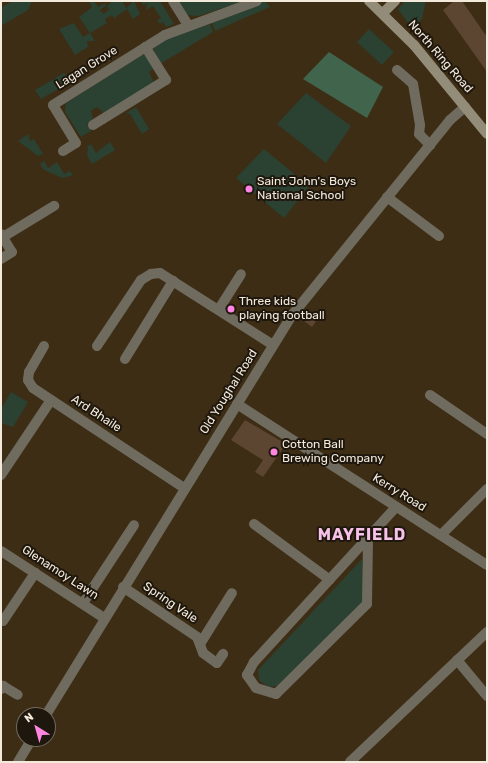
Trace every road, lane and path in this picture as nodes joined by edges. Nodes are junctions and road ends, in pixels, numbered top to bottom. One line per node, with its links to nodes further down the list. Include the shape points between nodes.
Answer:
1 (173, 1): 6 (street)
2 (257, 1): 6 (street, Lagan Grove)
3 (369, 1): 5 (main road, North Ring Road)
4 (395, 1): 5 (main road)
5 (383, 13): 9 (main road, North Ring Road)
6 (188, 25): 7 (street, Lagan Grove)
7 (145, 46): 10 (street, via 166,80); 13 (street, Lagan Grove, via 53,105 76,143)
8 (397, 70): 12 (street, via 413,84 420,124 419,134)
9 (465, 107): 11 (main road, North Ring Road); 12 (street, Old Youghal Road)
10 (93, 125)
11 (487, 134)
12 (430, 145): 14 (street, Old Youghal Road)
13 (63, 151)
14 (387, 197): 17 (street); 22 (street, Old Youghal Road, via 317,282)
15 (54, 206): 16 (street)
16 (2, 236): 18 (street, via 12,252)
17 (439, 236)
18 (1, 259)
19 (241, 274): 21 (street)
20 (173, 281): 21 (street); 24 (street, via 160,273 150,274 142,280); 25 (street)
21 (219, 309): 22 (street)
22 (273, 345): 28 (street, Old Youghal Road)
23 (44, 346): 27 (street, Ard Bhaile, via 28,380 32,388)
24 (97, 346)
25 (125, 359)
26 (430, 395): 29 (street)
27 (51, 400): 30 (street); 31 (street, Ard Bhaile)
28 (237, 404): 31 (street, Old Youghal Road); 33 (street, Kerry Road)
29 (487, 434)
30 (1, 475)
31 (184, 488): 42 (street, Old Youghal Road)
32 (487, 489): 36 (street)
33 (396, 507): 36 (street, Kerry Road); 37 (street)
34 (254, 524): 41 (street)
35 (134, 525): 44 (street)
36 (441, 535): 39 (street, Kerry Road)
37 (368, 539): 41 (street); 41 (street, via 367,604 276,694 256,688 247,675 254,662)
38 (1, 551): 40 (street, Glenamoy Lawn)
39 (487, 565)
40 (35, 573): 44 (street, Glenamoy Lawn); 46 (street)
41 (330, 580)
42 (123, 587): 45 (street, Old Youghal Road); 48 (street, Spring Vale, via 197,636)
43 (232, 593): 48 (street, Spring Vale)
44 (83, 603): 45 (street, Glenamoy Lawn)
45 (104, 618): 54 (street, Old Youghal Road)
46 (3, 621)
47 (487, 632): 50 (street)
48 (200, 644): 49 (street, Spring Vale, via 203,653 217,663)
49 (223, 654)
50 (457, 660): 53 (street); 57 (street)
51 (1, 690): 52 (street, via 3,686)
52 (18, 695)
53 (487, 696)
54 (51, 707)
55 (27, 747): 56 (street)
56 (18, 762)
57 (350, 762)

